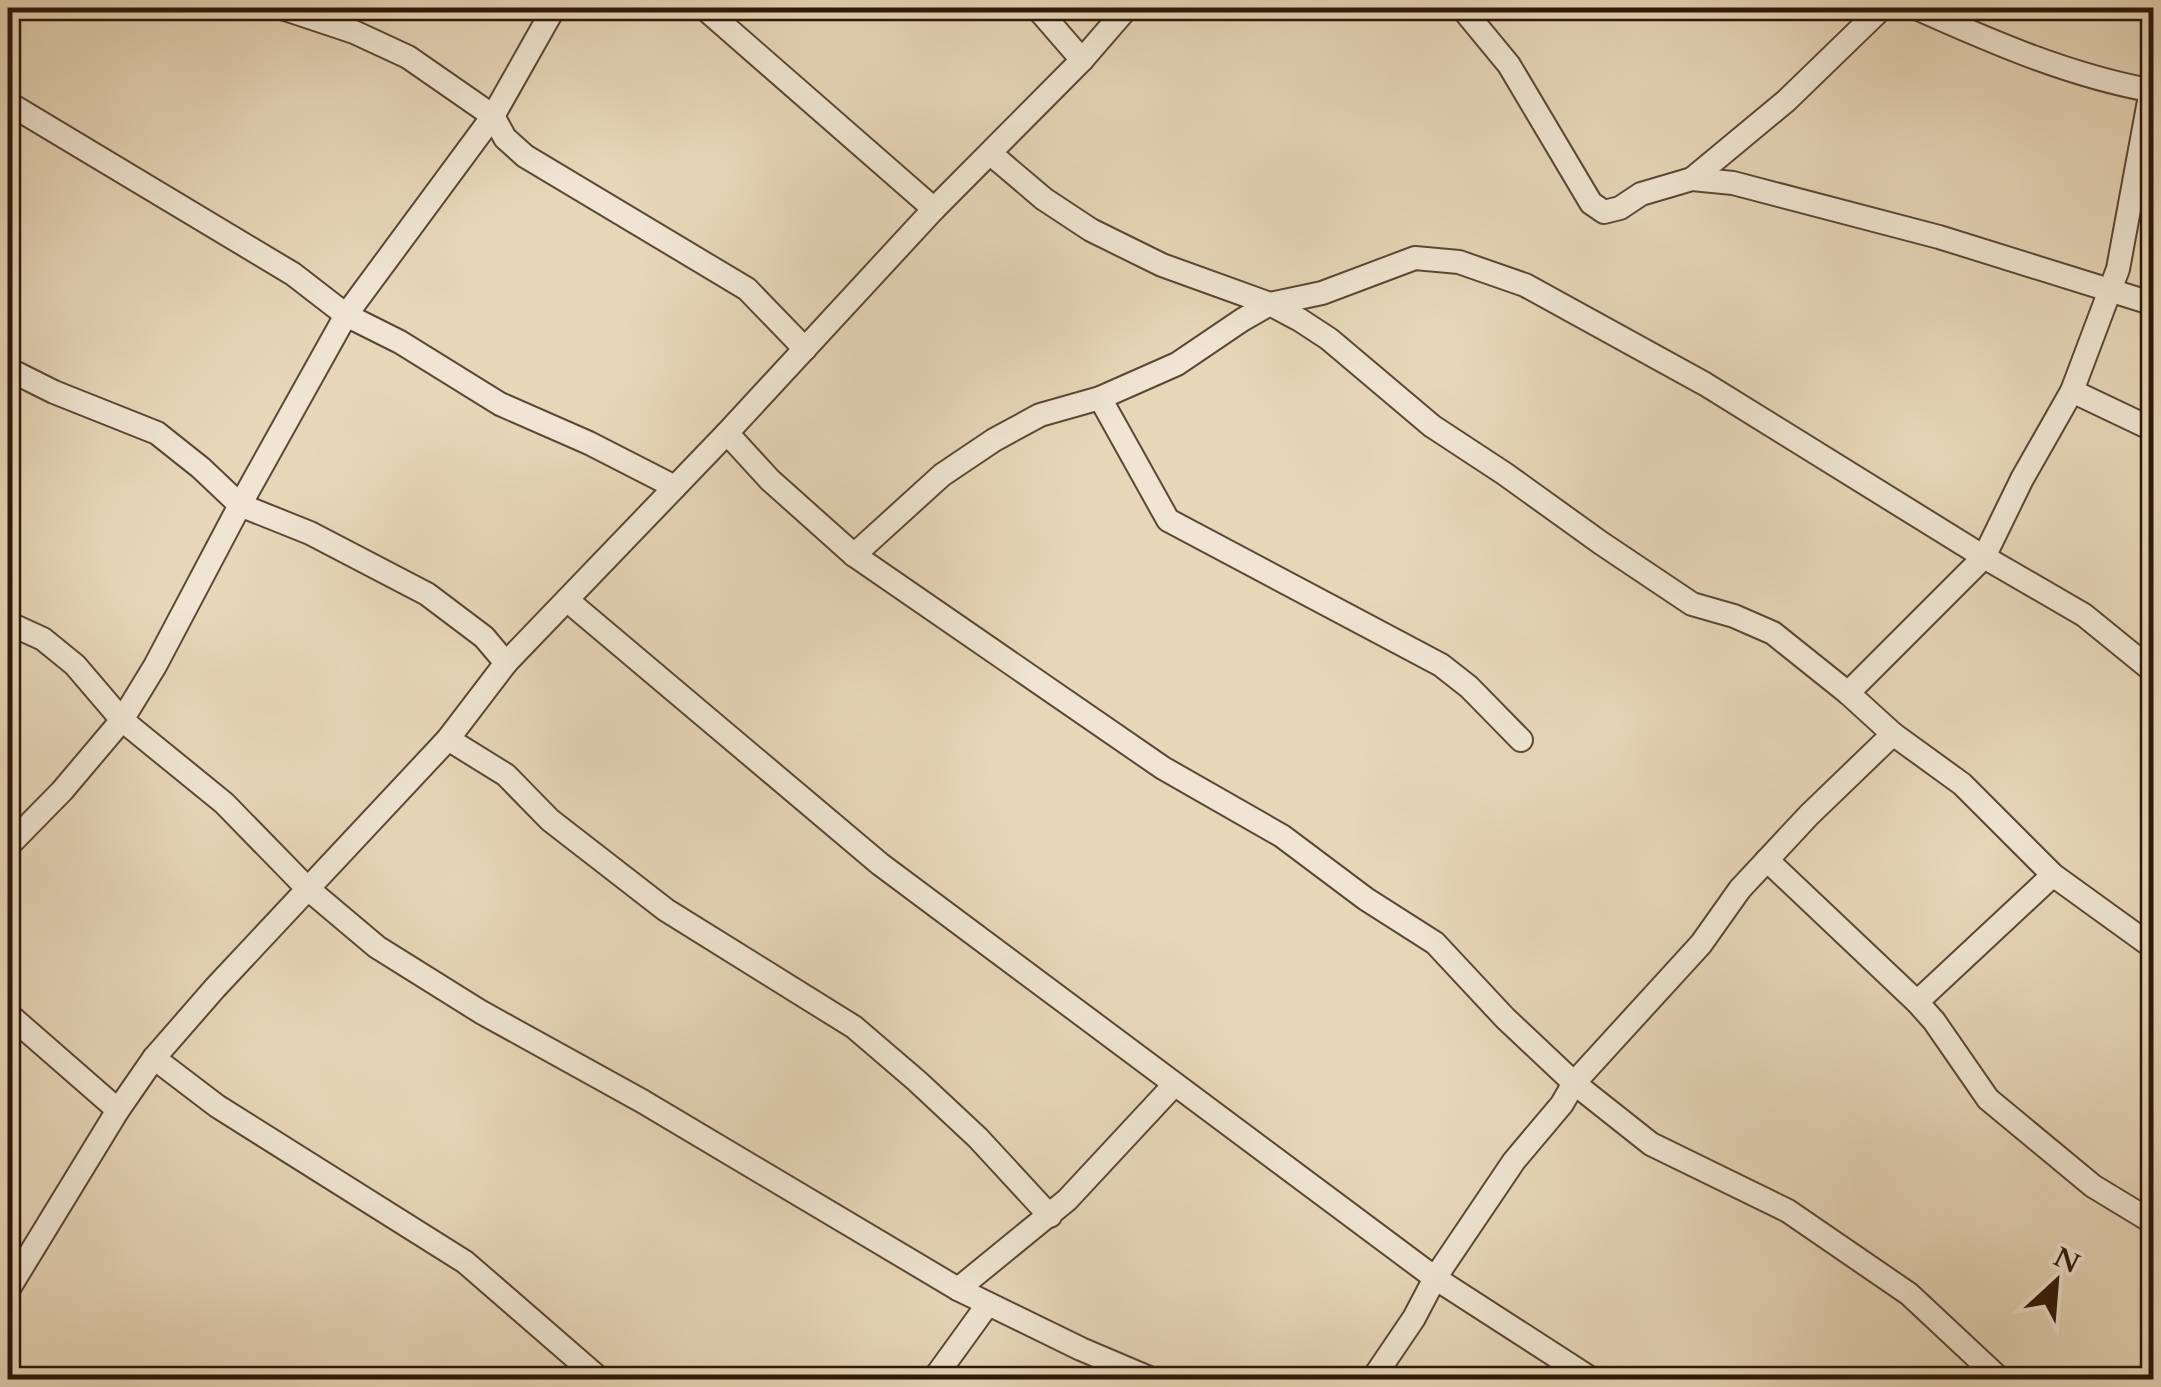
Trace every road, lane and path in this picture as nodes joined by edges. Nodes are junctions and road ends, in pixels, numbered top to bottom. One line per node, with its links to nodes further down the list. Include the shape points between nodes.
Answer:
1 (282, 8): 12 (street, via 408,57)
2 (553, 8): 12 (street)
3 (704, 8): 15 (street)
4 (1037, 8): 9 (street)
5 (1127, 8): 9 (street)
6 (1462, 8): 14 (street, via 1509,66 1591,202 1604,212)
7 (1882, 8): 14 (street)
8 (1916, 8): 10 (street, via 2105,82)
9 (1082, 60): 13 (street)
10 (2153, 85): 16 (street)
11 (8, 104): 19 (street, via 293,274)
12 (493, 116): 19 (street); 20 (street, via 526,156 747,289)
13 (991, 154): 15 (street); 17 (street, via 1091,230 1162,265)
14 (1692, 179): 16 (street, via 1733,183 1939,237)
15 (934, 209): 20 (street)
16 (2111, 292): 18 (street); 22 (street)
17 (1270, 304): 23 (street, via 1178,364); 29 (street, via 1322,293 1415,258 1459,262 1524,285 1704,384); 34 (street, via 1329,339 1432,426 1601,543 1692,604 1773,633)
18 (2154, 304)
19 (346, 315): 26 (street, via 500,404); 27 (street)
20 (804, 349): 25 (street)
21 (8, 369): 27 (street, via 157,433)
22 (2072, 391): 24 (street); 29 (street)
23 (1100, 398): 28 (street, via 1040,415 994,440 942,475); 38 (street, via 1168,520 1441,665)
24 (2154, 430)
25 (727, 433): 26 (street); 28 (street)
26 (674, 487): 30 (street)
27 (240, 505): 32 (street, via 427,594 484,637); 35 (street)
28 (854, 555): 47 (street, via 1163,768 1282,836 1435,944)
29 (1984, 557): 33 (street, via 2084,614); 34 (street)
30 (566, 600): 32 (street); 48 (street, via 880,864)
31 (8, 623): 35 (street, via 43,639 75,665)
32 (506, 663): 37 (street)
33 (2154, 672)
34 (1848, 693): 36 (street)
35 (122, 720): 39 (street); 42 (street, via 224,802)
36 (1893, 734): 40 (street); 41 (street, via 1962,784)
37 (448, 739): 42 (street); 50 (street, via 506,776 550,820 666,910 854,1027 978,1138)
38 (1521, 740)
39 (8, 846)
40 (1766, 860): 44 (street); 47 (street, via 1701,944)
41 (2053, 876): 43 (street); 44 (street)
42 (307, 888): 46 (street); 53 (street, via 377,946 482,1012)
43 (2154, 948)
44 (1918, 1002): 51 (street, via 1988,1099 2093,1186)
45 (8, 1014): 49 (street)
46 (154, 1058): 49 (street); 56 (street, via 217,1106 465,1262)
47 (1574, 1084): 52 (street); 61 (street, via 1651,1144 1788,1211 1909,1294)
48 (1174, 1085): 50 (street); 52 (street)
49 (118, 1110): 54 (street)
50 (1050, 1216): 53 (street)
51 (2154, 1223)
52 (1435, 1278): 59 (street); 60 (street)
53 (958, 1289): 55 (street)
54 (8, 1290)
55 (988, 1304): 57 (street); 58 (street)
56 (600, 1380)
57 (933, 1380)
58 (1154, 1380)
59 (1372, 1380)
60 (1593, 1380)
61 (2001, 1380)

